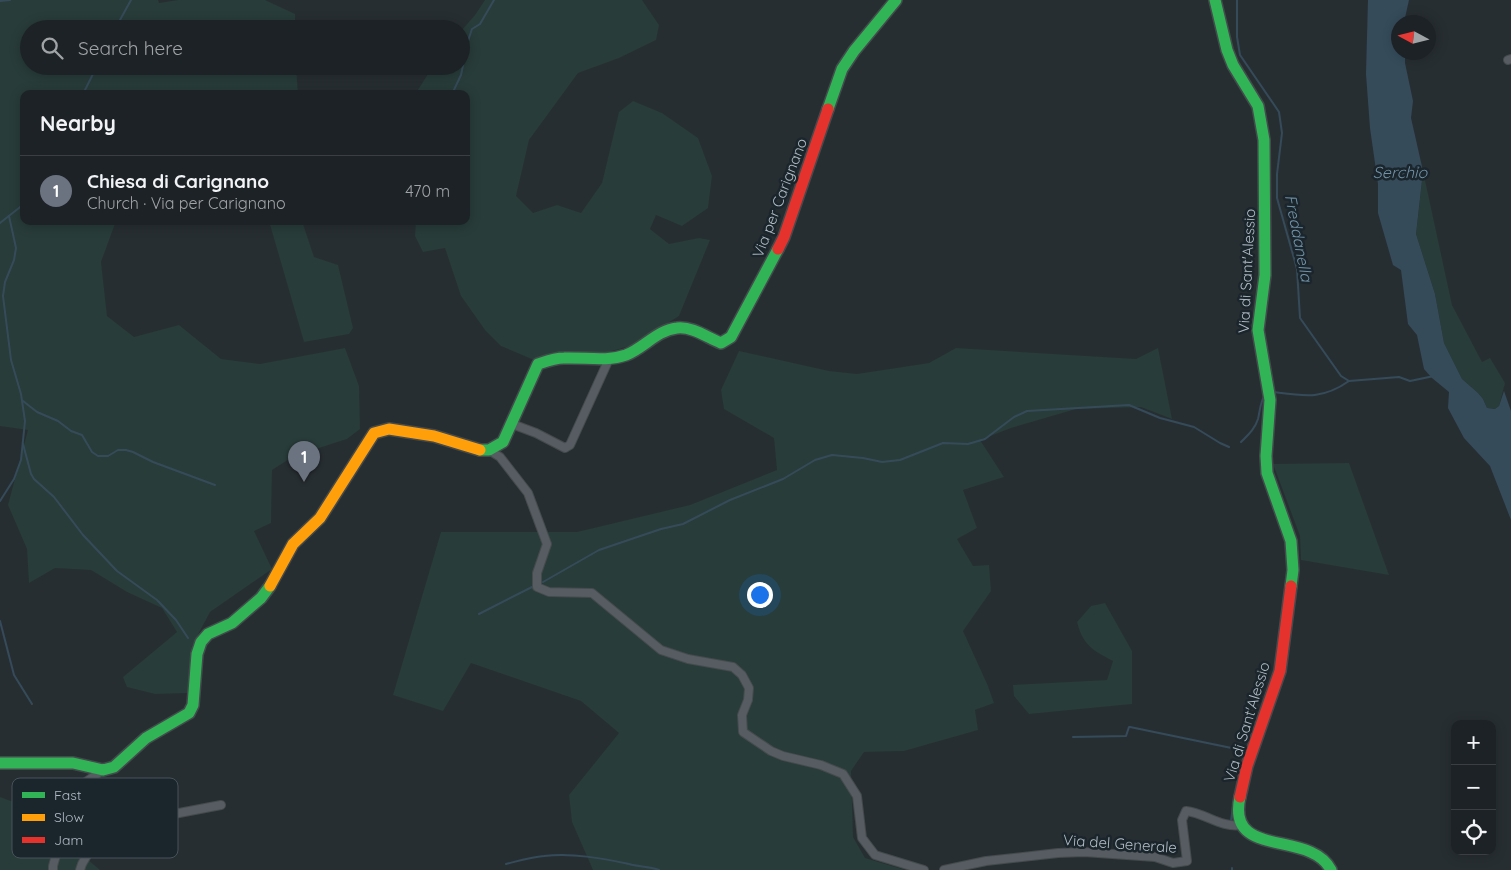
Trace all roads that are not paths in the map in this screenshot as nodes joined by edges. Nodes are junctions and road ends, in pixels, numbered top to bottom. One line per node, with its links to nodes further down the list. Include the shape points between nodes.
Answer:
1 (896, 0): 3 (street, Via per Carignano, via 852,52 842,69 784,237 731,337 721,343 685,328 677,328 656,336 636,351)
2 (1215, 0): 11 (street, Via di Sant'Alessio, via 1233,65 1258,106 1264,140 1265,275 1258,330 1270,400 1267,473 1291,541 1293,556 1280,671 1242,782 1238,810)
3 (609, 358): 4 (street, Via per Carignano, via 554,359 538,364); 4 (street, via 570,444 565,448)
4 (512, 424): 5 (street, Via per Carignano, via 502,442)
5 (490, 450): 7 (street, via 479,450 425,434 389,429 374,433 320,518 293,544 262,598 232,623 208,634 201,642 193,705 189,713 146,738 114,767); 15 (street, via 500,457 528,493 546,539 536,587 549,592 592,593 661,650 688,659 733,667 749,688 742,715 743,732 771,751 843,774 857,796 862,838 875,855)
6 (0, 763): 7 (street, via 73,763)
7 (103, 770): 8 (street)
8 (91, 778)
9 (221, 805): 10 (street)
10 (178, 813)
11 (1241, 825): 13 (street, Via del Generale, via 1222,824 1186,811 1182,820); 18 (street, via 1256,837 1320,856)
12 (86, 858): 14 (street)
13 (1187, 861): 16 (street, Via del Generale, via 1172,863 1155,857 1084,852 986,861); 17 (street)
14 (80, 870)
15 (924, 870)
16 (944, 870)
17 (1188, 870)
18 (1331, 870)

